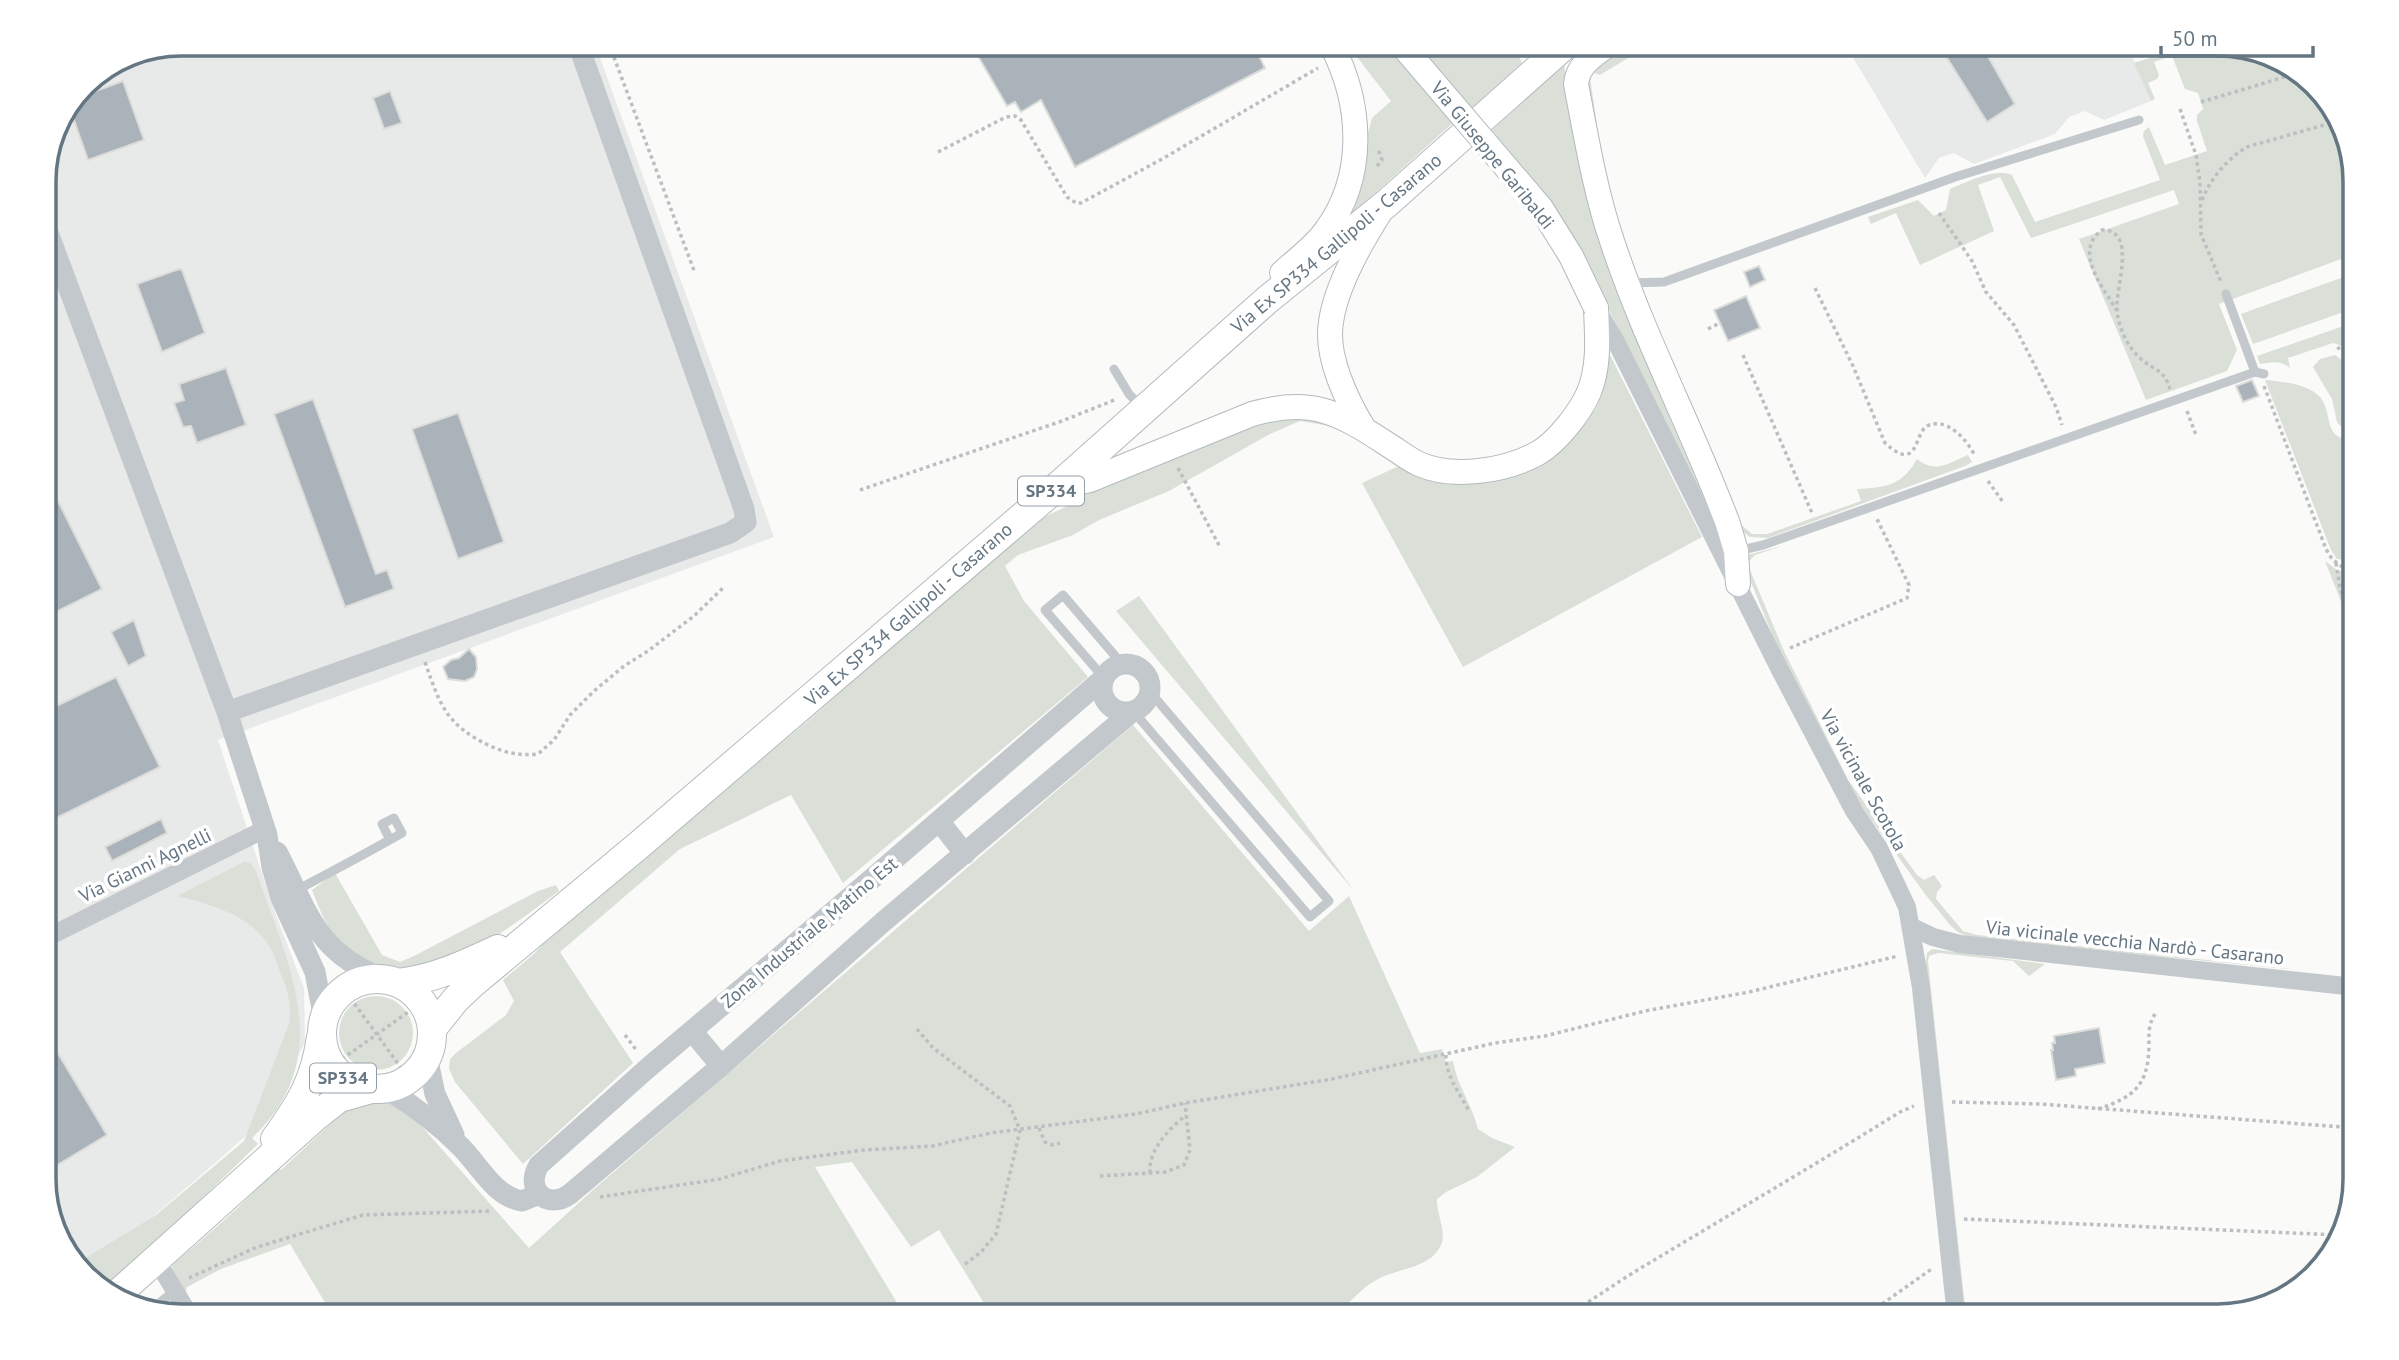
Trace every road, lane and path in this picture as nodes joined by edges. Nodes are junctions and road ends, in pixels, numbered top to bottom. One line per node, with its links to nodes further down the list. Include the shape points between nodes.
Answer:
1 (582, 56): 51 (street, via 746,523 730,533)
2 (614, 56): 18 (path)
3 (1324, 56): 13 (path, via 1161,159 1081,203 1067,197 1015,116)
4 (1337, 56): 22 (main road, via 1354,107 1356,146 1350,182 1324,234 1279,276)
5 (1411, 56): 23 (main road, Via Giuseppe Garibaldi, bridge, via 1541,208 1572,256)
6 (1552, 56): 14 (main road, Via Ex SP334 Gallipoli - Casarano / SP334)
7 (1592, 56): 19 (main road, via 1577,72 1576,84 1611,238)
8 (2287, 76): 9 (path)
9 (2201, 102)
10 (2180, 109): 15 (path, via 2196,155)
11 (2139, 120): 19 (lane, via 1955,177 1664,282)
12 (2329, 124): 15 (path, via 2237,153 2214,179)
13 (938, 152)
14 (1386, 204): 22 (main road, Via Ex SP334 Gallipoli - Casarano / SP334); 34 (main road, via 1363,241 1330,324 1343,391)
15 (2201, 206): 21 (path, via 2201,234)
16 (1939, 213): 36 (path, via 1972,261 1986,292 2014,325 2056,407)
17 (56, 254): 57 (street)
18 (695, 273)
19 (1627, 283): 45 (main road, via 1720,502)
20 (1815, 288): 38 (path, via 1885,443 1905,453 1919,444 1928,425 1950,428 1961,435)
21 (2226, 294): 31 (lane)
22 (1267, 300): 33 (main road, Via Ex SP334 Gallipoli - Casarano / SP334)
23 (1596, 308): 34 (main road, via 1597,360 1589,392 1576,416 1540,452 1516,463 1458,473 1419,465); 48 (street, Via vicinale Scotola)
24 (2117, 312): 24 (path, via 2121,243 2116,233 2102,230 2088,251); 32 (path, via 2127,341 2141,359 2165,376)
25 (1720, 323): 26 (path)
26 (1708, 328)
27 (2343, 346): 28 (path)
28 (2337, 349)
29 (1743, 355): 43 (path)
30 (1114, 369): 33 (lane)
31 (2259, 372): 32 (lane); 46 (path, via 2326,549)
32 (2173, 399): 35 (path, via 2184,406); 36 (lane)
33 (1136, 402): 39 (main road, Via Ex SP334 Gallipoli - Casarano / SP334); 40 (path, via 1050,425)
34 (1365, 430): 37 (main road, via 1342,417 1304,406 1279,406)
35 (2196, 435)
36 (2065, 437): 38 (lane)
37 (1167, 448): 39 (main road, via 1090,480); 44 (path)
38 (1980, 467): 41 (path); 42 (lane)
39 (1057, 487): 65 (main road, Via Ex SP334 Gallipoli - Casarano / SP334)
40 (860, 490)
41 (2003, 502)
42 (1869, 506): 43 (lane); 52 (path, via 1909,585 1907,598)
43 (1816, 525): 45 (lane)
44 (1220, 547)
45 (1736, 551): 48 (main road)
46 (2336, 563): 47 (path); 50 (path)
47 (2343, 566)
48 (1738, 584): 52 (street, Via vicinale Scotola)
49 (724, 587): 51 (path, via 694,616 594,691 538,754 506,753 457,726 444,709)
50 (2343, 597)
51 (418, 644): 57 (street)
52 (1774, 656): 63 (street, Via vicinale Scotola, via 1890,870)
53 (1122, 664): 54 (street, Zona Industriale Matino Est, via 1111,668); 54 (lane, via 1063,595 1045,610); 55 (street, via 1134,664 1144,671)
54 (1104, 678): 56 (street, via 1102,689 1112,708); 58 (street, Zona Industriale Matino Est)
55 (1150, 692): 56 (street, Zona Industriale Matino Est, via 1144,704); 56 (lane, via 1329,901 1310,917)
56 (1133, 711): 61 (street, Zona Industriale Matino Est)
57 (227, 712): 59 (street)
58 (939, 821): 61 (street); 75 (street, Zona Industriale Matino Est)
59 (266, 832): 62 (street, via 272,867); 64 (street, Via Gianni Agnelli)
60 (390, 840): 62 (lane)
61 (965, 854): 79 (street, Zona Industriale Matino Est)
62 (289, 894): 67 (street, via 329,946 357,968); 72 (street, via 315,972)
63 (1912, 928): 66 (street, Via vicinale Scotola); 69 (street, Via vicinale vecchia Nardò - Casarano, via 1960,944)
64 (56, 933)
65 (532, 933): 67 (main road, Via Ex SP334 Gallipoli - Casarano / SP334, via 447,973 425,980); 73 (main road, Via Ex SP334 Gallipoli - Casarano / SP334, via 456,999)
66 (1916, 952): 77 (path); 82 (street, Via vicinale Scotola)
67 (392, 981): 68 (main road, SP334); 70 (main road)
68 (340, 984): 72 (main road, SP334); 76 (path)
69 (2343, 986)
70 (422, 1002): 73 (main road); 76 (path)
71 (2155, 1014): 84 (path, via 2149,1024 2147,1071 2138,1088)
72 (323, 1025): 80 (main road, SP334, via 322,1043); 94 (main road, SP334, via 316,1067 306,1089)
73 (432, 1029): 78 (main road, SP334)
74 (917, 1029): 89 (path, via 933,1048 1010,1106)
75 (692, 1031): 79 (street); 95 (street, Zona Industriale Matino Est, via 540,1165 533,1181)
76 (376, 1033): 80 (path); 81 (path)
77 (1446, 1055): 83 (path); 85 (path, via 1452,1080)
78 (427, 1057): 81 (main road, SP334, via 420,1069); 91 (street, Zona Industriale Matino Est, via 435,1094)
79 (721, 1066): 95 (street, Zona Industriale Matino Est, via 564,1199 545,1199)
80 (332, 1067): 81 (main road, SP334, via 353,1084)
81 (389, 1086): 91 (street, Zona Industriale Matino Est); 94 (main road, SP334, via 339,1098)
82 (1933, 1100): 84 (path); 98 (street, Via vicinale Scotola); 107 (path, via 1900,1112)
83 (1185, 1103): 86 (path); 88 (path)
84 (2096, 1110): 87 (path)
85 (1469, 1111)
86 (1186, 1115): 92 (path, via 1150,1158); 92 (path, via 1190,1150 1184,1165)
87 (2343, 1127)
88 (1039, 1128): 89 (path); 90 (path, via 1045,1142)
89 (1020, 1130): 96 (path, via 932,1146 780,1161 720,1179); 102 (path, via 996,1234)
90 (1060, 1143)
91 (460, 1146): 95 (street, Zona Industriale Matino Est, via 509,1198 522,1201)
92 (1150, 1174): 93 (path)
93 (1100, 1176)
94 (248, 1177): 101 (main road, SP334)
95 (539, 1194)
96 (596, 1198)
97 (494, 1210): 104 (path, via 363,1215 257,1247 186,1280)
98 (1947, 1219): 99 (path); 100 (street, Via vicinale Scotola)
99 (2330, 1235)
100 (1951, 1253): 108 (path); 109 (street, Via vicinale Scotola)
101 (157, 1261): 103 (main road, SP334); 104 (street)
102 (964, 1265)
103 (123, 1290)
104 (174, 1291): 105 (lane); 106 (street)
105 (160, 1302)
106 (182, 1304)
107 (1584, 1304)
108 (1883, 1304)
109 (1955, 1304)

